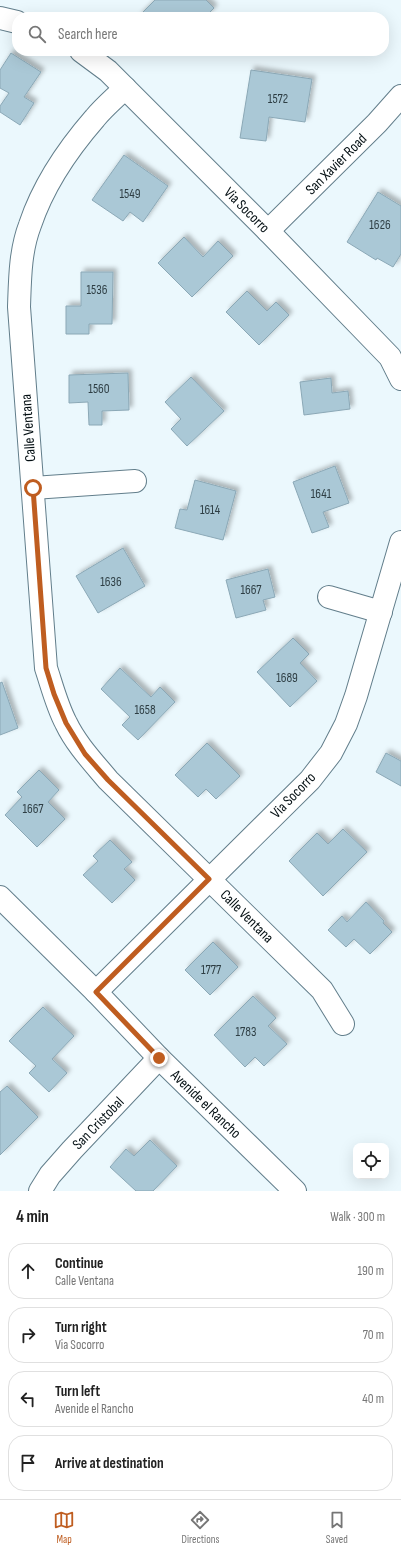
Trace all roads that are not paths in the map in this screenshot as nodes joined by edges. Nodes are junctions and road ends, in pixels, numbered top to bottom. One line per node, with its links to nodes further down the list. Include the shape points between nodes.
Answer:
1 (0, 18): 2 (street)
2 (12, 21)
3 (88, 56): 4 (street, Via Socorro)
4 (125, 88): 6 (street, Via Socorro); 9 (street, Calle Ventana, via 95,118 69,152 46,188 29,226 20,269 19,306)
5 (401, 96): 6 (street, San Xavier Road)
6 (268, 231): 7 (street, Via Socorro, via 390,357)
7 (401, 379)
8 (135, 481): 9 (street)
9 (33, 488): 13 (street, Calle Ventana, via 46,668 66,723 85,754 108,780)
10 (401, 542): 12 (street, Via Socorro)
11 (329, 597): 12 (street)
12 (381, 612): 13 (street, Via Socorro, via 356,696 346,724 331,753 310,780)
13 (209, 879): 15 (street, Via Socorro); 16 (street, Calle Ventana, via 322,990)
14 (0, 897): 15 (street, Avenide el Rancho)
15 (96, 992): 17 (street, Avenide el Rancho)
16 (343, 1024)
17 (159, 1058): 18 (street, San Cristobal, via 72,1150); 19 (street, Avenide el Rancho)
18 (40, 1191)
19 (295, 1191)

